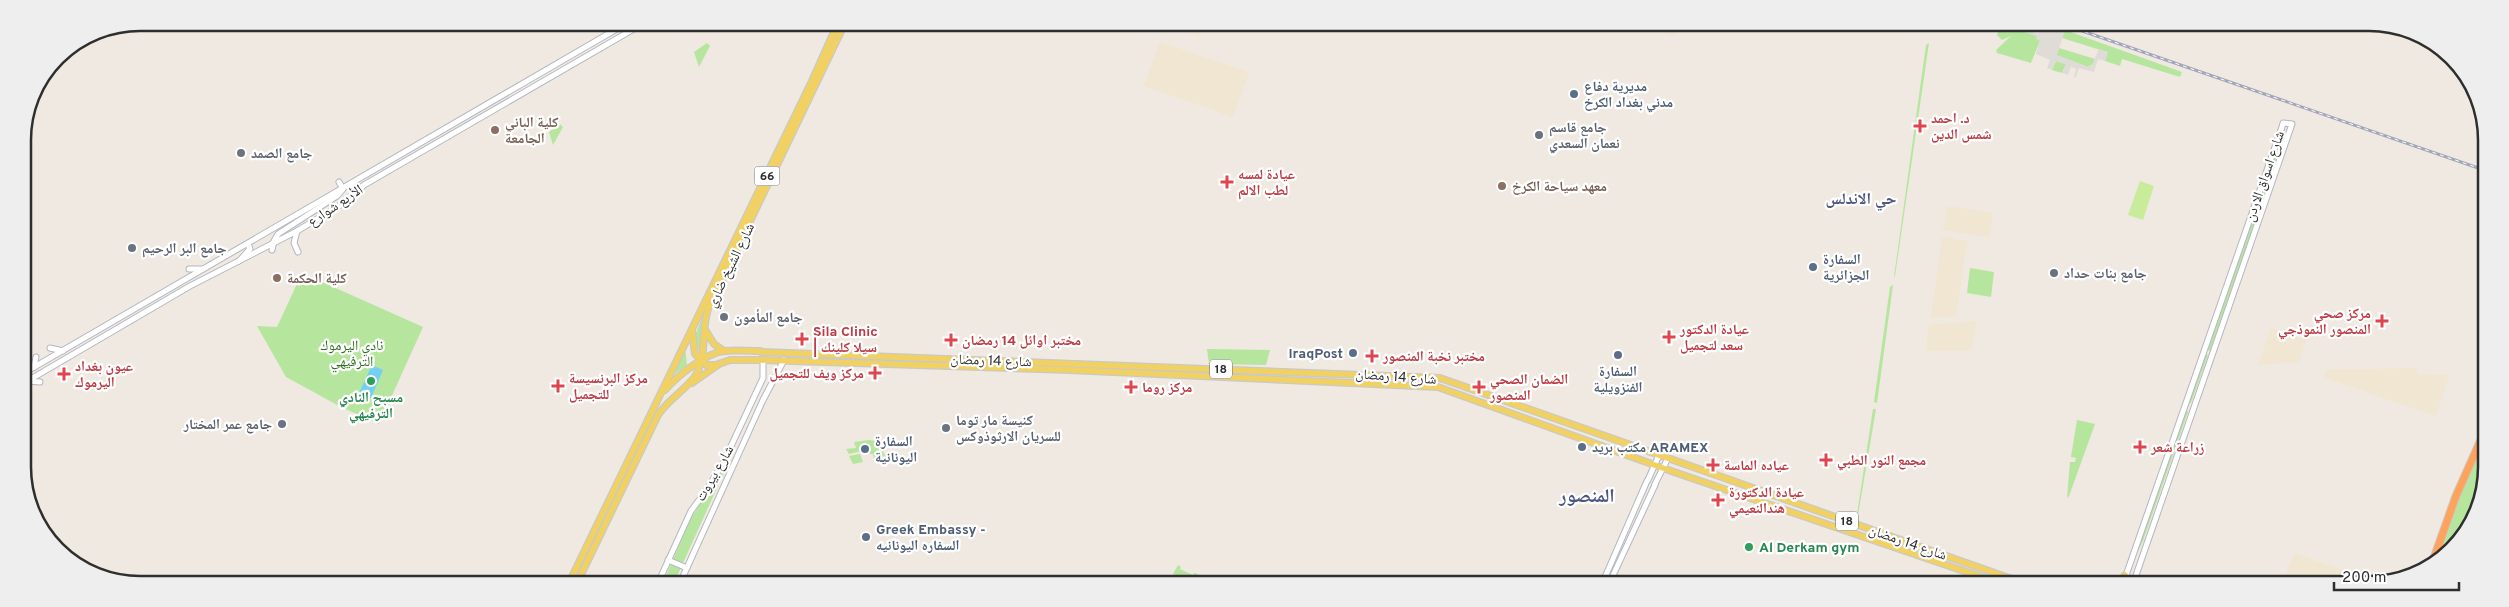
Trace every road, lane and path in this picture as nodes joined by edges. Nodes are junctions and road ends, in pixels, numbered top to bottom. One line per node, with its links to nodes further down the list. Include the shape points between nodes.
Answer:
1 (613, 31): 5 (main road, الأربع شوارع)
2 (630, 31): 6 (main road, الأربع شوارع)
3 (834, 31): 20 (main road, شارع الشيخ ضاري / 66)
4 (842, 31): 21 (main road, شارع الشيخ ضاري / 66, via 708,309)
5 (506, 93): 6 (main road); 8 (main road, الأربع شوارع)
6 (511, 101): 11 (main road, الأربع شوارع, via 364,185 342,204)
7 (379, 159): 8 (main road)
8 (383, 165): 10 (main road, الأربع شوارع)
9 (339, 182): 10 (main road)
10 (343, 188): 12 (main road, via 330,202); 14 (main road, الأربع شوارع)
11 (297, 231): 13 (main road, الأربع شوارع); 16 (main road, via 294,243)
12 (281, 232): 13 (main road); 15 (main road)
13 (285, 238): 15 (main road, الأربع شوارع)
14 (248, 244): 17 (main road, via 250,249); 19 (main road, الأربع شوارع)
15 (272, 247): 17 (main road, الأربع شوارع)
16 (298, 252)
17 (239, 262): 32 (main road, الأربع شوارع, via 190,286)
18 (189, 269): 19 (main road)
19 (203, 269): 23 (main road, الأربع شوارع)
20 (692, 328): 28 (main road, via 694,351); 37 (main road, شارع الشيخ ضاري / 66)
21 (704, 328): 24 (main road, via 711,341); 28 (main road, شارع الشيخ ضاري / 66)
22 (50, 348): 23 (main road)
23 (64, 351): 30 (main road, الأربع شوارع)
24 (724, 351): 28 (main road, شارع 14 رمضان / 18); 42 (main road, شارع 14 رمضان / 18, via 1440,378)
25 (36, 357): 30 (main road)
26 (761, 360): 27 (main road, شارع 14 رمضان / 18); 29 (main road, شارع 14 رمضان / 18); 36 (main road, شارع بيروت, via 764,373)
27 (784, 360): 38 (main road, شارع بيروت); 44 (main road, شارع 14 رمضان / 18, via 1434,386)
28 (700, 362): 29 (main road, شارع 14 رمضان / 18, via 708,366); 35 (main road, شارع الشيخ ضاري / 66); 37 (main road, شارع 14 رمضان / 18, via 674,380)
29 (720, 364): 35 (main road)
30 (34, 367): 31 (main road, الأربع شوارع)
31 (31, 369)
32 (31, 379)
33 (31, 382): 34 (main road)
34 (40, 382)
35 (688, 385): 51 (main road, شارع الشيخ ضاري / 66, via 672,397 658,416)
36 (755, 394): 38 (main road, via 761,395); 47 (main road, شارع بيروت, via 724,461 691,511)
37 (659, 397): 50 (main road, شارع الشيخ ضاري / 66)
38 (763, 400): 48 (main road, شارع بيروت)
39 (2185, 406): 40 (main road); 40 (main road, شارع اسواق الاردن, via 2283,123 2292,124); 49 (main road, شارع اسواق الاردن)
40 (2193, 408): 58 (main road, شارع اسواق الاردن)
41 (2478, 446): 46 (highway)
42 (1659, 455): 43 (main road, شارع 14 رمضان / 18); 44 (main road)
43 (1668, 458): 45 (main road); 57 (main road, شارع 14 رمضان / 18)
44 (1655, 465): 45 (main road, شارع 14 رمضان / 18); 54 (main road)
45 (1663, 468): 55 (main road); 56 (main road, شارع 14 رمضان / 18)
46 (2436, 552)
47 (668, 560): 48 (main road); 52 (main road, شارع بيروت)
48 (687, 568): 53 (main road, شارع بيروت)
49 (2125, 575)
50 (572, 576)
51 (580, 576)
52 (661, 576)
53 (683, 576)
54 (1606, 576)
55 (1613, 576)
56 (1979, 576)
57 (2003, 576)
58 (2137, 576)

